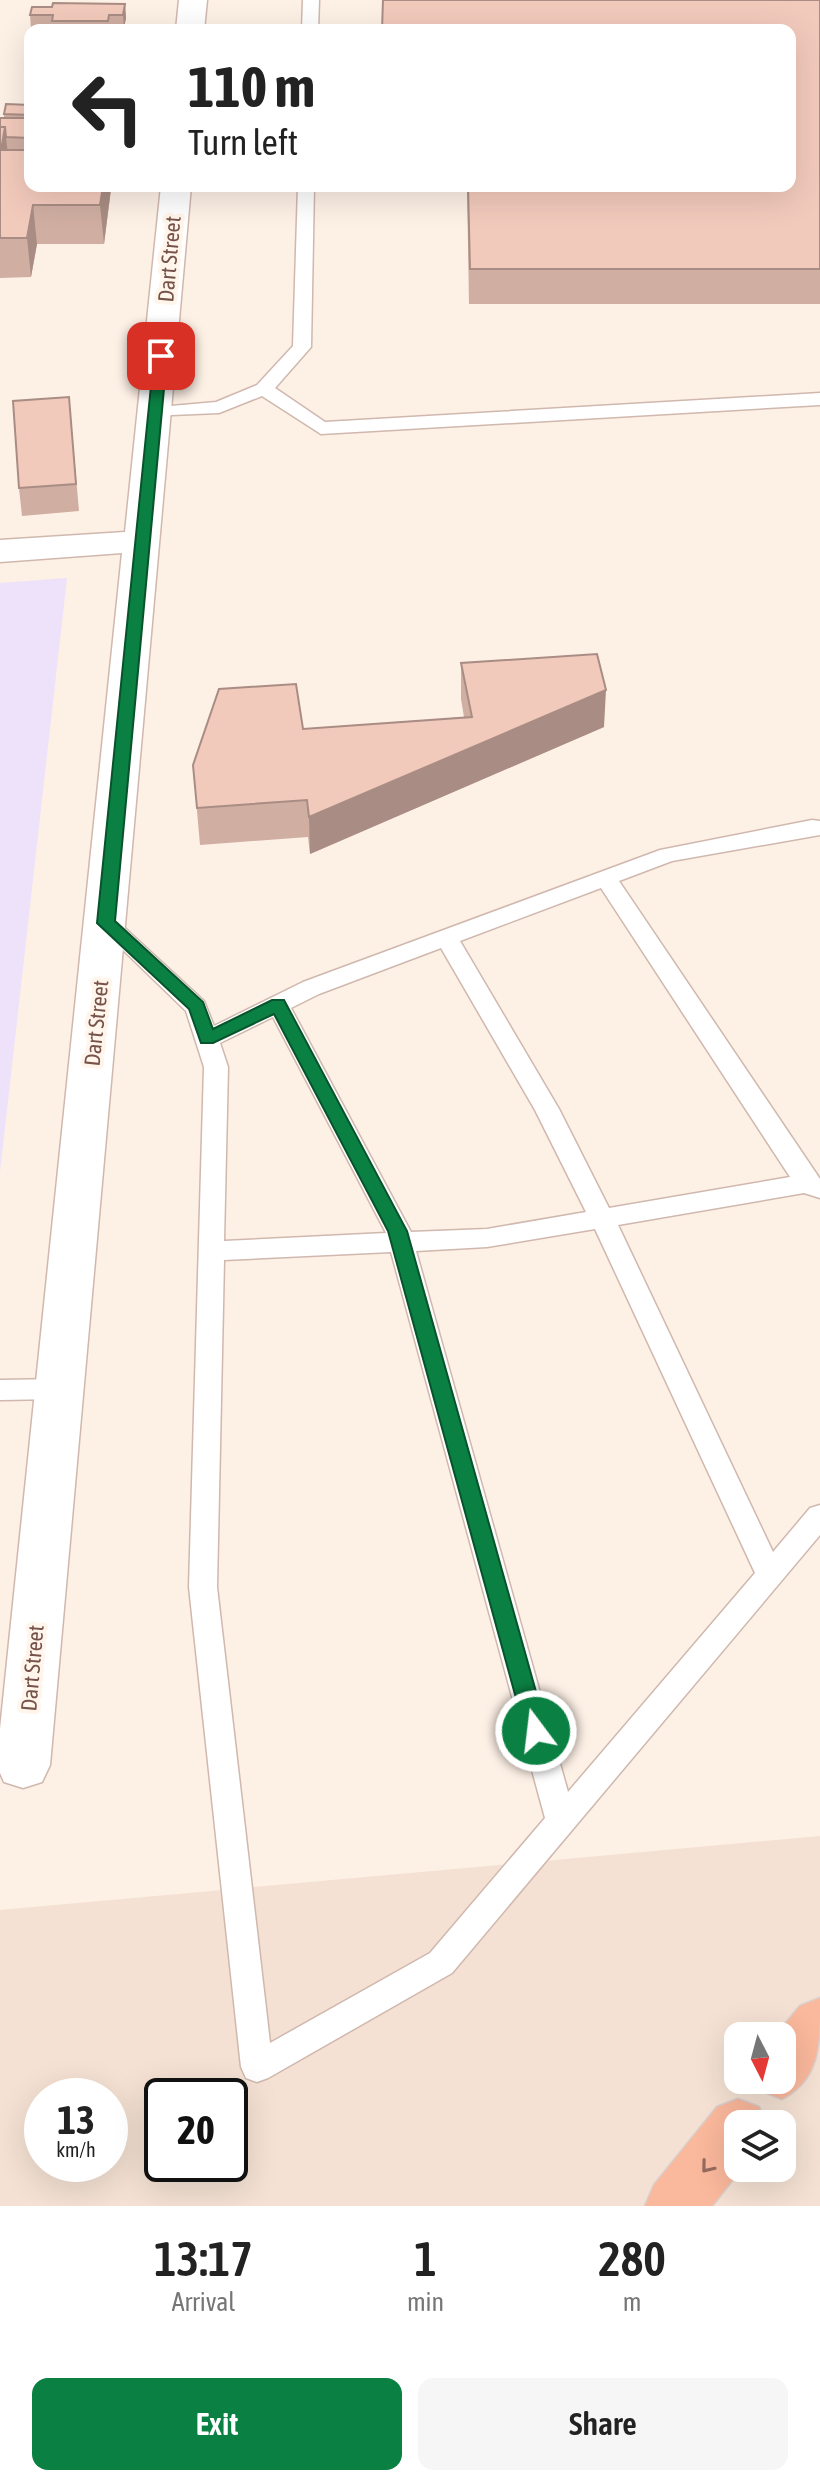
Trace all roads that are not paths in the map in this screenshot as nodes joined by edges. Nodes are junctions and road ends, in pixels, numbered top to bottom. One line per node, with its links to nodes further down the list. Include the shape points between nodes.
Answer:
1 (193, 0): 3 (street)
2 (311, 0): 4 (lane)
3 (191, 24)
4 (310, 24)
5 (175, 192): 9 (street, Dart Street)
6 (306, 192): 7 (lane, via 302,347)
7 (264, 389): 8 (lane, via 321,428); 9 (lane, via 219,407)
8 (820, 399)
9 (155, 412): 10 (street, Dart Street)
10 (144, 541): 11 (street); 14 (street, Dart Street)
11 (0, 551)
12 (820, 828): 13 (lane, via 668,855)
13 (606, 878): 15 (lane); 18 (lane)
14 (106, 923): 17 (lane, via 196,1007); 22 (street, Dart Street)
15 (446, 937): 16 (lane); 19 (lane, via 547,1109)
16 (278, 1005): 17 (lane); 20 (lane)
17 (207, 1039): 21 (lane, via 216,1067)
18 (814, 1186): 19 (lane)
19 (601, 1218): 20 (lane, via 487,1238); 25 (lane)
20 (401, 1243): 21 (lane); 27 (lane)
21 (212, 1251): 27 (lane, via 203,1587 257,2067 441,1963)
22 (59, 1389): 23 (lane); 26 (street, Dart Street)
23 (0, 1390)
24 (820, 1516): 25 (lane)
25 (770, 1576): 27 (lane)
26 (23, 1765)
27 (561, 1822)
28 (820, 2025): 29 (highway)
29 (796, 2055)
30 (765, 2094): 31 (highway)
31 (752, 2110)
32 (724, 2145): 33 (highway, one-way to 33)
33 (675, 2206)

